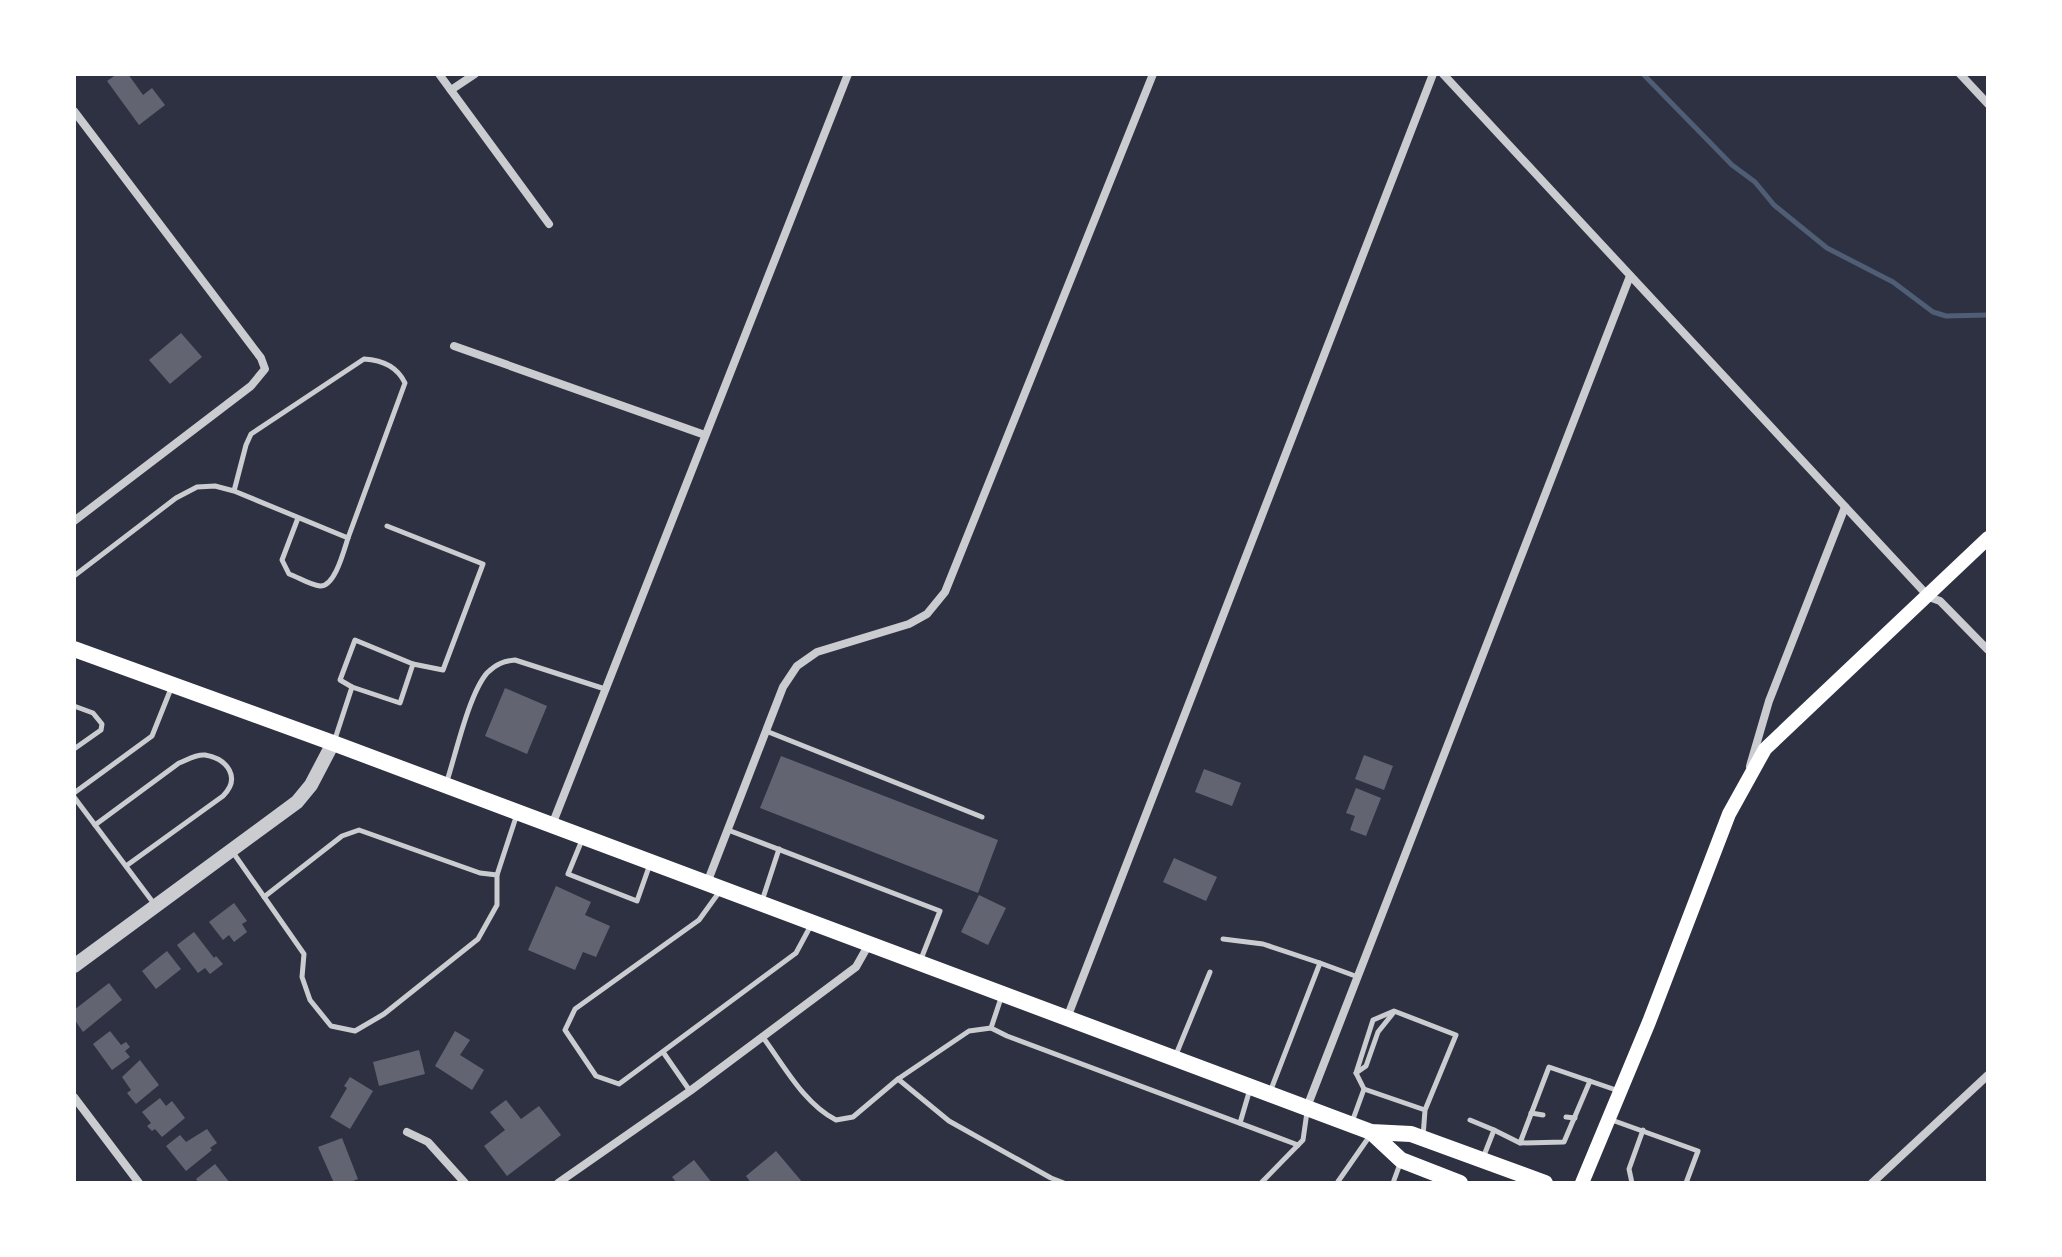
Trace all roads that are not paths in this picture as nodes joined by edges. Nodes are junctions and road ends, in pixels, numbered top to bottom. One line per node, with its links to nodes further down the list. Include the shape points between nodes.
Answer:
1 (439, 74): 8 (street)
2 (475, 74): 8 (street)
3 (848, 74): 14 (street)
4 (1153, 74): 31 (street, via 945,592 927,614 909,624 817,652 797,666)
5 (1433, 74): 62 (street)
6 (1443, 74): 12 (street)
7 (1960, 74): 9 (street)
8 (451, 90): 11 (street)
9 (1988, 104)
10 (74, 111): 18 (street, via 265,369 251,386)
11 (549, 224)
12 (1630, 276): 16 (street); 59 (street)
13 (454, 346): 14 (street)
14 (705, 435): 29 (street)
15 (234, 491): 17 (lane); 20 (lane, via 251,434 364,359 376,360 401,374 405,383); 22 (lane, via 197,487 176,498)
16 (1845, 507): 23 (street); 34 (street, via 1769,701)
17 (298, 518): 20 (lane); 20 (lane, via 282,560 289,574 328,584)
18 (74, 521)
19 (387, 526): 26 (lane, via 483,564 443,670)
20 (348, 538)
21 (1988, 538): 23 (main road)
22 (74, 576)
23 (1929, 597): 25 (street, via 1940,601); 34 (main road, via 1765,749)
24 (74, 649): 27 (main road)
25 (1988, 650)
26 (413, 664): 28 (lane, via 400,703); 28 (lane, via 355,640 340,680)
27 (172, 685): 32 (main road); 36 (lane, via 152,736)
28 (352, 687): 32 (lane)
29 (605, 689): 35 (lane, via 515,660 501,662 478,686); 40 (street)
30 (74, 706): 33 (lane, via 93,713 102,724)
31 (765, 731): 38 (lane); 41 (street)
32 (333, 743): 35 (main road); 43 (street, via 304,795)
33 (74, 749)
34 (1747, 778): 74 (main road)
35 (445, 787): 37 (main road)
36 (74, 795): 39 (lane)
37 (517, 813): 40 (main road); 47 (lane)
38 (982, 817)
39 (95, 825): 46 (lane); 46 (lane, via 193,757 205,755 229,770 232,787 223,796)
40 (552, 827): 42 (main road)
41 (727, 829): 44 (lane); 48 (street)
42 (583, 838): 45 (main road); 45 (lane, via 568,874 637,901)
43 (230, 848): 49 (lane); 51 (street)
44 (779, 849): 50 (lane); 56 (lane, via 940,911)
45 (651, 863): 48 (main road)
46 (126, 866): 51 (lane)
47 (497, 875): 49 (lane, via 359,830 342,836); 49 (lane, via 497,905 478,939 355,1031 331,1026 310,1000 302,977 304,954)
48 (714, 887): 50 (main road); 65 (lane, via 699,920 575,1009 565,1030 596,1076 619,1084)
49 (264, 897)
50 (761, 904): 52 (main road)
51 (155, 905): 57 (street)
52 (812, 923): 54 (main road); 65 (lane, via 796,953)
53 (1223, 939): 55 (lane, via 1263,944)
54 (869, 944): 56 (main road); 64 (street, via 856,967)
55 (1320, 963): 59 (lane); 75 (lane)
56 (919, 964): 60 (main road)
57 (74, 966)
58 (1210, 972): 66 (lane)
59 (1358, 977): 77 (street)
60 (1002, 994): 62 (main road); 63 (lane)
61 (1394, 1011): 67 (lane, via 1378,1032 1366,1066); 67 (lane, via 1373,1020); 78 (lane, via 1456,1035)
62 (1067, 1018): 66 (main road)
63 (991, 1028): 69 (lane, via 969,1031); 85 (lane)
64 (762, 1036): 69 (lane, via 802,1091 836,1120 853,1117); 73 (street)
65 (663, 1052): 73 (lane)
66 (1174, 1058): 71 (main road)
67 (1356, 1073): 72 (lane)
68 (1988, 1075): 109 (street)
69 (898, 1079): 100 (lane, via 949,1121)
70 (1590, 1081): 74 (lane); 79 (lane, via 1549,1067); 82 (lane)
71 (1251, 1086): 75 (main road); 85 (lane)
72 (1364, 1089): 78 (lane); 86 (lane)
73 (690, 1091): 99 (street)
74 (1620, 1092): 83 (main road)
75 (1269, 1093): 77 (main road)
76 (74, 1097): 97 (street)
77 (1307, 1107): 86 (main road); 93 (lane, via 1307,1130)
78 (1425, 1110): 91 (lane)
79 (1531, 1113): 80 (lane); 92 (lane)
80 (1543, 1115)
81 (1566, 1117): 82 (lane)
82 (1575, 1118): 92 (lane, via 1564,1142)
83 (1608, 1118): 88 (lane); 106 (main road)
84 (1470, 1120): 87 (lane)
85 (1240, 1123): 93 (lane)
86 (1351, 1124): 90 (main road)
87 (1494, 1130): 92 (lane); 95 (lane)
88 (1643, 1130): 107 (lane, via 1629,1169); 108 (lane, via 1698,1151)
89 (407, 1132): 98 (street, via 428,1142)
90 (1371, 1132): 91 (main road); 94 (main road); 102 (lane)
91 (1423, 1138): 95 (main road)
92 (1520, 1143)
93 (1298, 1145): 101 (lane)
94 (1401, 1160): 96 (main road); 103 (lane)
95 (1482, 1160): 105 (main road)
96 (1431, 1177): 104 (main road)
97 (139, 1183)
98 (465, 1183)
99 (558, 1183)
100 (1064, 1183)
101 (1261, 1183)
102 (1337, 1183)
103 (1393, 1183)
104 (1460, 1183)
105 (1545, 1183)
106 (1582, 1183)
107 (1632, 1183)
108 (1686, 1183)
109 (1872, 1183)

